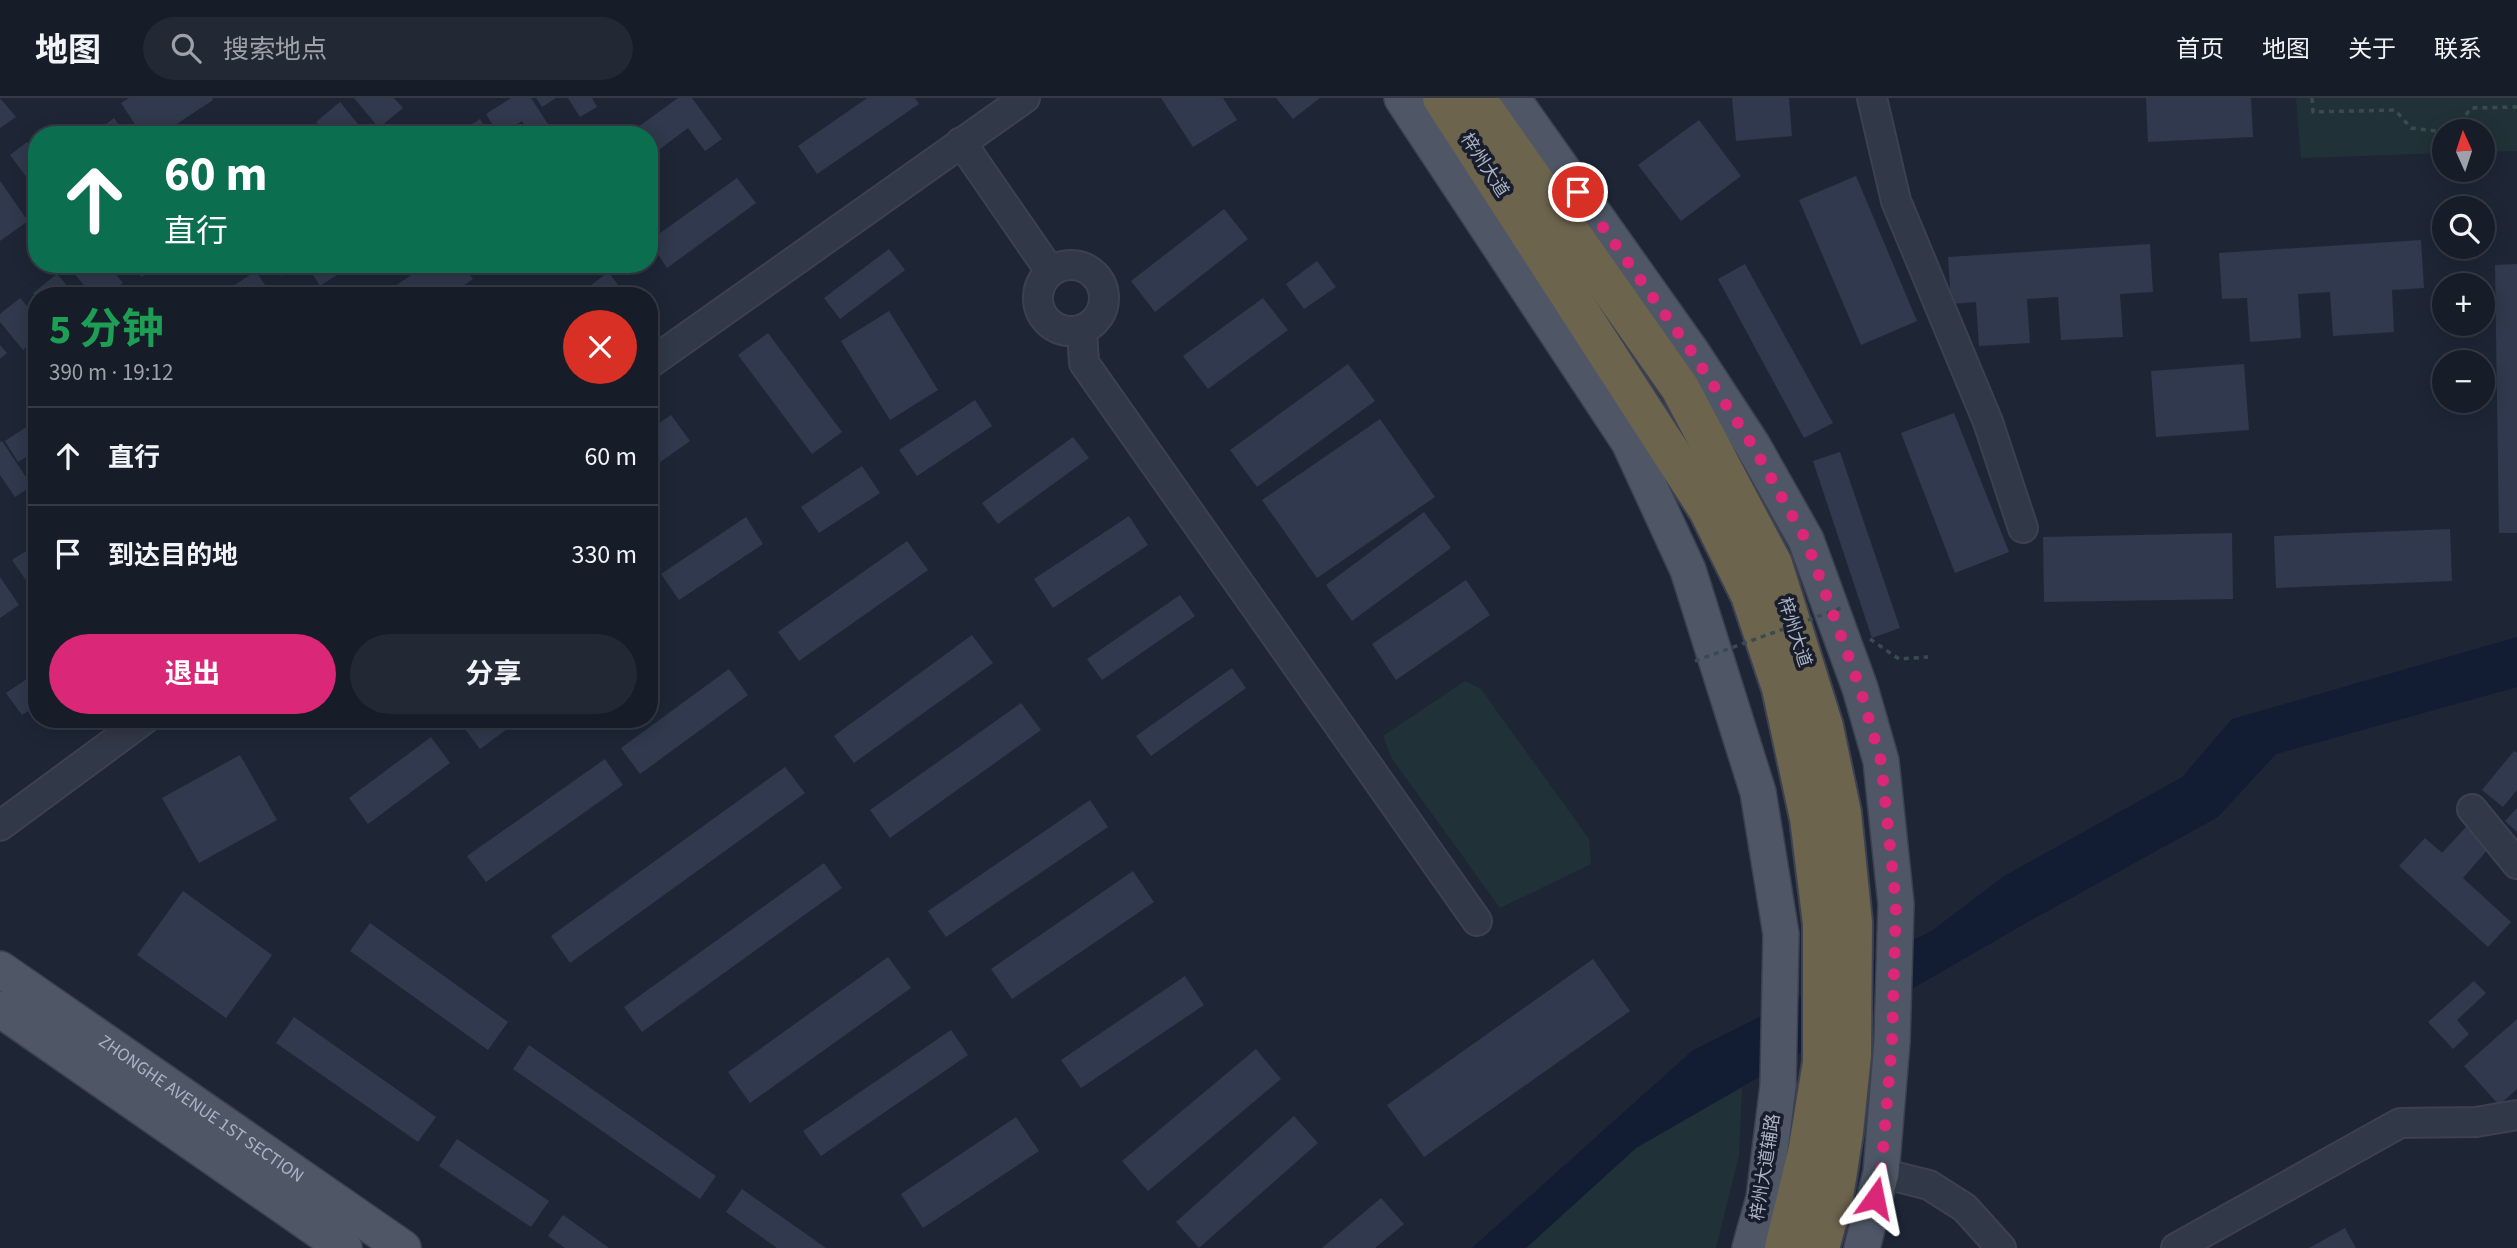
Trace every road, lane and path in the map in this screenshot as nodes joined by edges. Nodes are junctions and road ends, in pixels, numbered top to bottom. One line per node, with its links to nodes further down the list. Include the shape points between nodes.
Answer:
1 (1025, 98): 11 (street)
2 (1402, 98): 33 (main road, 梓州大道辅路, via 1629,442 1688,570 1758,792 1782,934 1778,1086 1763,1198)
3 (1442, 98): 25 (highway, 梓州大道, via 1708,510 1750,595 1781,688)
4 (1476, 98): 25 (highway, 梓州大道, via 1680,388 1773,564 1824,727 1842,813)
5 (1512, 98): 30 (main road, via 1753,446 1806,540 1860,688 1881,761 1896,904 1892,1042)
6 (1872, 98): 15 (street, via 1896,201 1988,422)
7 (2312, 98): 10 (path, via 2313,112 2395,110 2411,128)
8 (2517, 107): 9 (path, via 2471,108)
9 (2463, 119)
10 (2432, 130)
11 (961, 142): 12 (street); 14 (street)
12 (1050, 271): 13 (street, via 1037,291 1041,315 1058,330); 13 (street, via 1072,264 1094,272 1106,293 1101,316)
13 (1082, 331): 24 (street, via 1084,363)
14 (658, 358)
15 (2022, 528)
16 (1844, 607): 19 (path, bridge)
17 (1868, 636): 18 (path, via 1899,659)
18 (1928, 657)
19 (1695, 661)
20 (133, 728): 22 (street)
21 (2472, 809): 23 (street)
22 (0, 826)
23 (2517, 864)
24 (1477, 921)
25 (1838, 924): 28 (highway, 梓州大道)
26 (0, 969): 32 (main road, ZHONGHE AVENUE 1ST SECTION)
27 (0, 1009): 31 (main road, ZHONGHE AVENUE 1ST SECTION)
28 (1837, 1059): 34 (highway, 梓州大道, via 1807,1153); 35 (highway, 梓州大道, via 1844,1132)
29 (2517, 1115): 38 (street, via 2476,1122 2400,1123)
30 (1881, 1173): 36 (main road); 37 (street, via 1929,1185 1965,1208)
31 (344, 1248)
32 (403, 1248)
33 (1750, 1248)
34 (1784, 1248)
35 (1820, 1248)
36 (1862, 1248)
37 (2001, 1248)
38 (2176, 1248)

